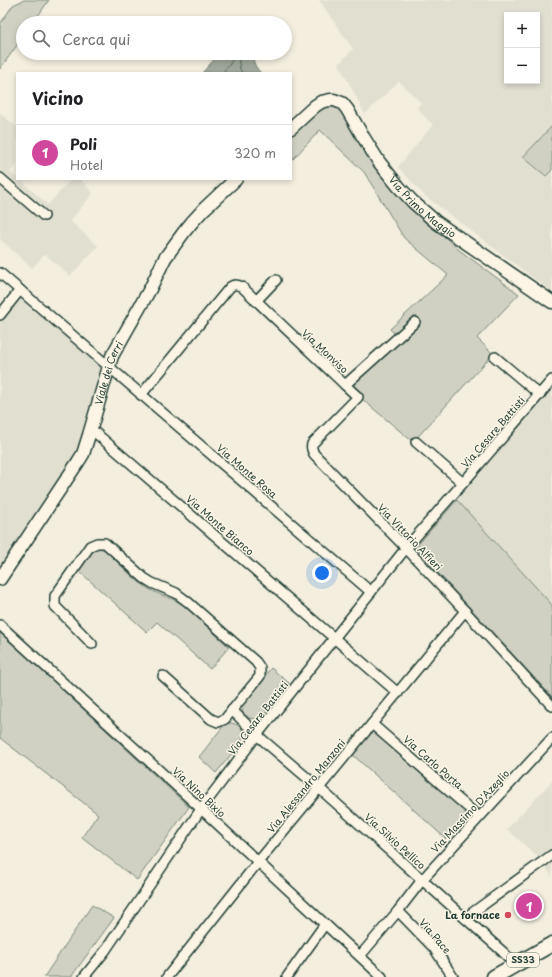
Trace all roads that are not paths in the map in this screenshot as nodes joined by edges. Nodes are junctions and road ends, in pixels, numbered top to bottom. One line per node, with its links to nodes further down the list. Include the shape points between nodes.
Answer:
1 (292, 127): 9 (street, Via Primo Maggio, via 321,102 334,100 342,103 379,162 413,202 436,222)
2 (0, 178): 4 (street)
3 (235, 180): 13 (street, Viale dei Cerri, via 204,209 165,258)
4 (44, 216)
5 (0, 273): 7 (street, Via Monte Rosa)
6 (276, 280): 8 (street)
7 (20, 290): 10 (street); 13 (street, Via Monte Rosa)
8 (256, 301): 15 (street, Via Monviso); 16 (street, Via Monviso, via 238,285 230,287)
9 (552, 302)
10 (0, 315)
11 (415, 322): 15 (street, Via Monviso)
12 (496, 356): 17 (street, Via Cesare Battisti)
13 (109, 366): 16 (street, Via Monte Rosa); 18 (street, Viale dei Cerri)
14 (552, 380): 17 (street, Via Cesare Battisti)
15 (345, 386): 21 (street, Via Vittorio Alfieri, via 358,398 315,440 311,447 312,451)
16 (141, 394): 23 (street, Via Monte Rosa)
17 (540, 395): 20 (street, Via Cesare Battisti)
18 (91, 429): 22 (street, Viale dei Cerri, via 78,462); 26 (street, Via Monte Bianco)
19 (416, 442): 20 (street, Via Cesare Battisti)
20 (464, 483): 21 (street, Via Cesare Battisti)
21 (406, 548): 23 (street, Via Cesare Battisti); 24 (street, Via Vittorio Alfieri)
22 (0, 579)
23 (371, 592): 26 (street, Via Cesare Battisti)
24 (465, 611): 29 (street, Via Alessandro Manzoni); 30 (street, Via Vittorio Alfieri)
25 (0, 625): 36 (street, Via Nino Bixio)
26 (334, 638): 29 (street, Via Monte Bianco); 33 (street, Via Cesare Battisti)
27 (92, 644): 31 (street, via 55,606 55,596 90,546 97,542 104,544 144,578 176,593 188,602 256,662 260,668 260,676)
28 (163, 676): 31 (street, via 211,719 218,722 225,719)
29 (398, 692): 32 (street, Via Alessandro Manzoni)
30 (552, 706)
31 (232, 710): 33 (street, Via Silvio Pellico)
32 (372, 724): 35 (street, Via Alessandro Manzoni); 37 (street, Via Carlo Porta)
33 (257, 736): 35 (street, Via Silvio Pellico); 36 (street, Via Cesare Battisti)
34 (552, 738): 37 (street, Via Massimo D'Azeglio)
35 (319, 788): 39 (street, Via Alessandro Manzoni); 40 (street, Via Silvio Pellico)
36 (201, 809): 39 (street, Via Nino Bixio); 47 (street, Via Cesare Battisti, via 105,951)
37 (479, 817): 40 (street, Via Massimo D'Azeglio)
38 (552, 855): 42 (street)
39 (258, 862): 43 (street, Via Nino Bixio); 48 (street, Via Alessandro Manzoni)
40 (422, 880): 41 (street, Via Massimo D'Azeglio); 42 (street, Via Silvio Pellico)
41 (398, 911): 45 (street, Via Massimo D'Azeglio); 51 (street, Via Pace, via 434,948)
42 (465, 918): 46 (street, Via Silvio Pellico, via 503,952)
43 (325, 924): 45 (street, Via Nino Bixio); 49 (street)
44 (552, 944): 46 (main road, SS33)
45 (360, 956): 50 (street, Via Nino Bixio)
46 (514, 966): 52 (main road, SS33)
47 (84, 977)
48 (167, 977)
49 (287, 977)
50 (382, 977)
51 (453, 977)
52 (494, 977)

